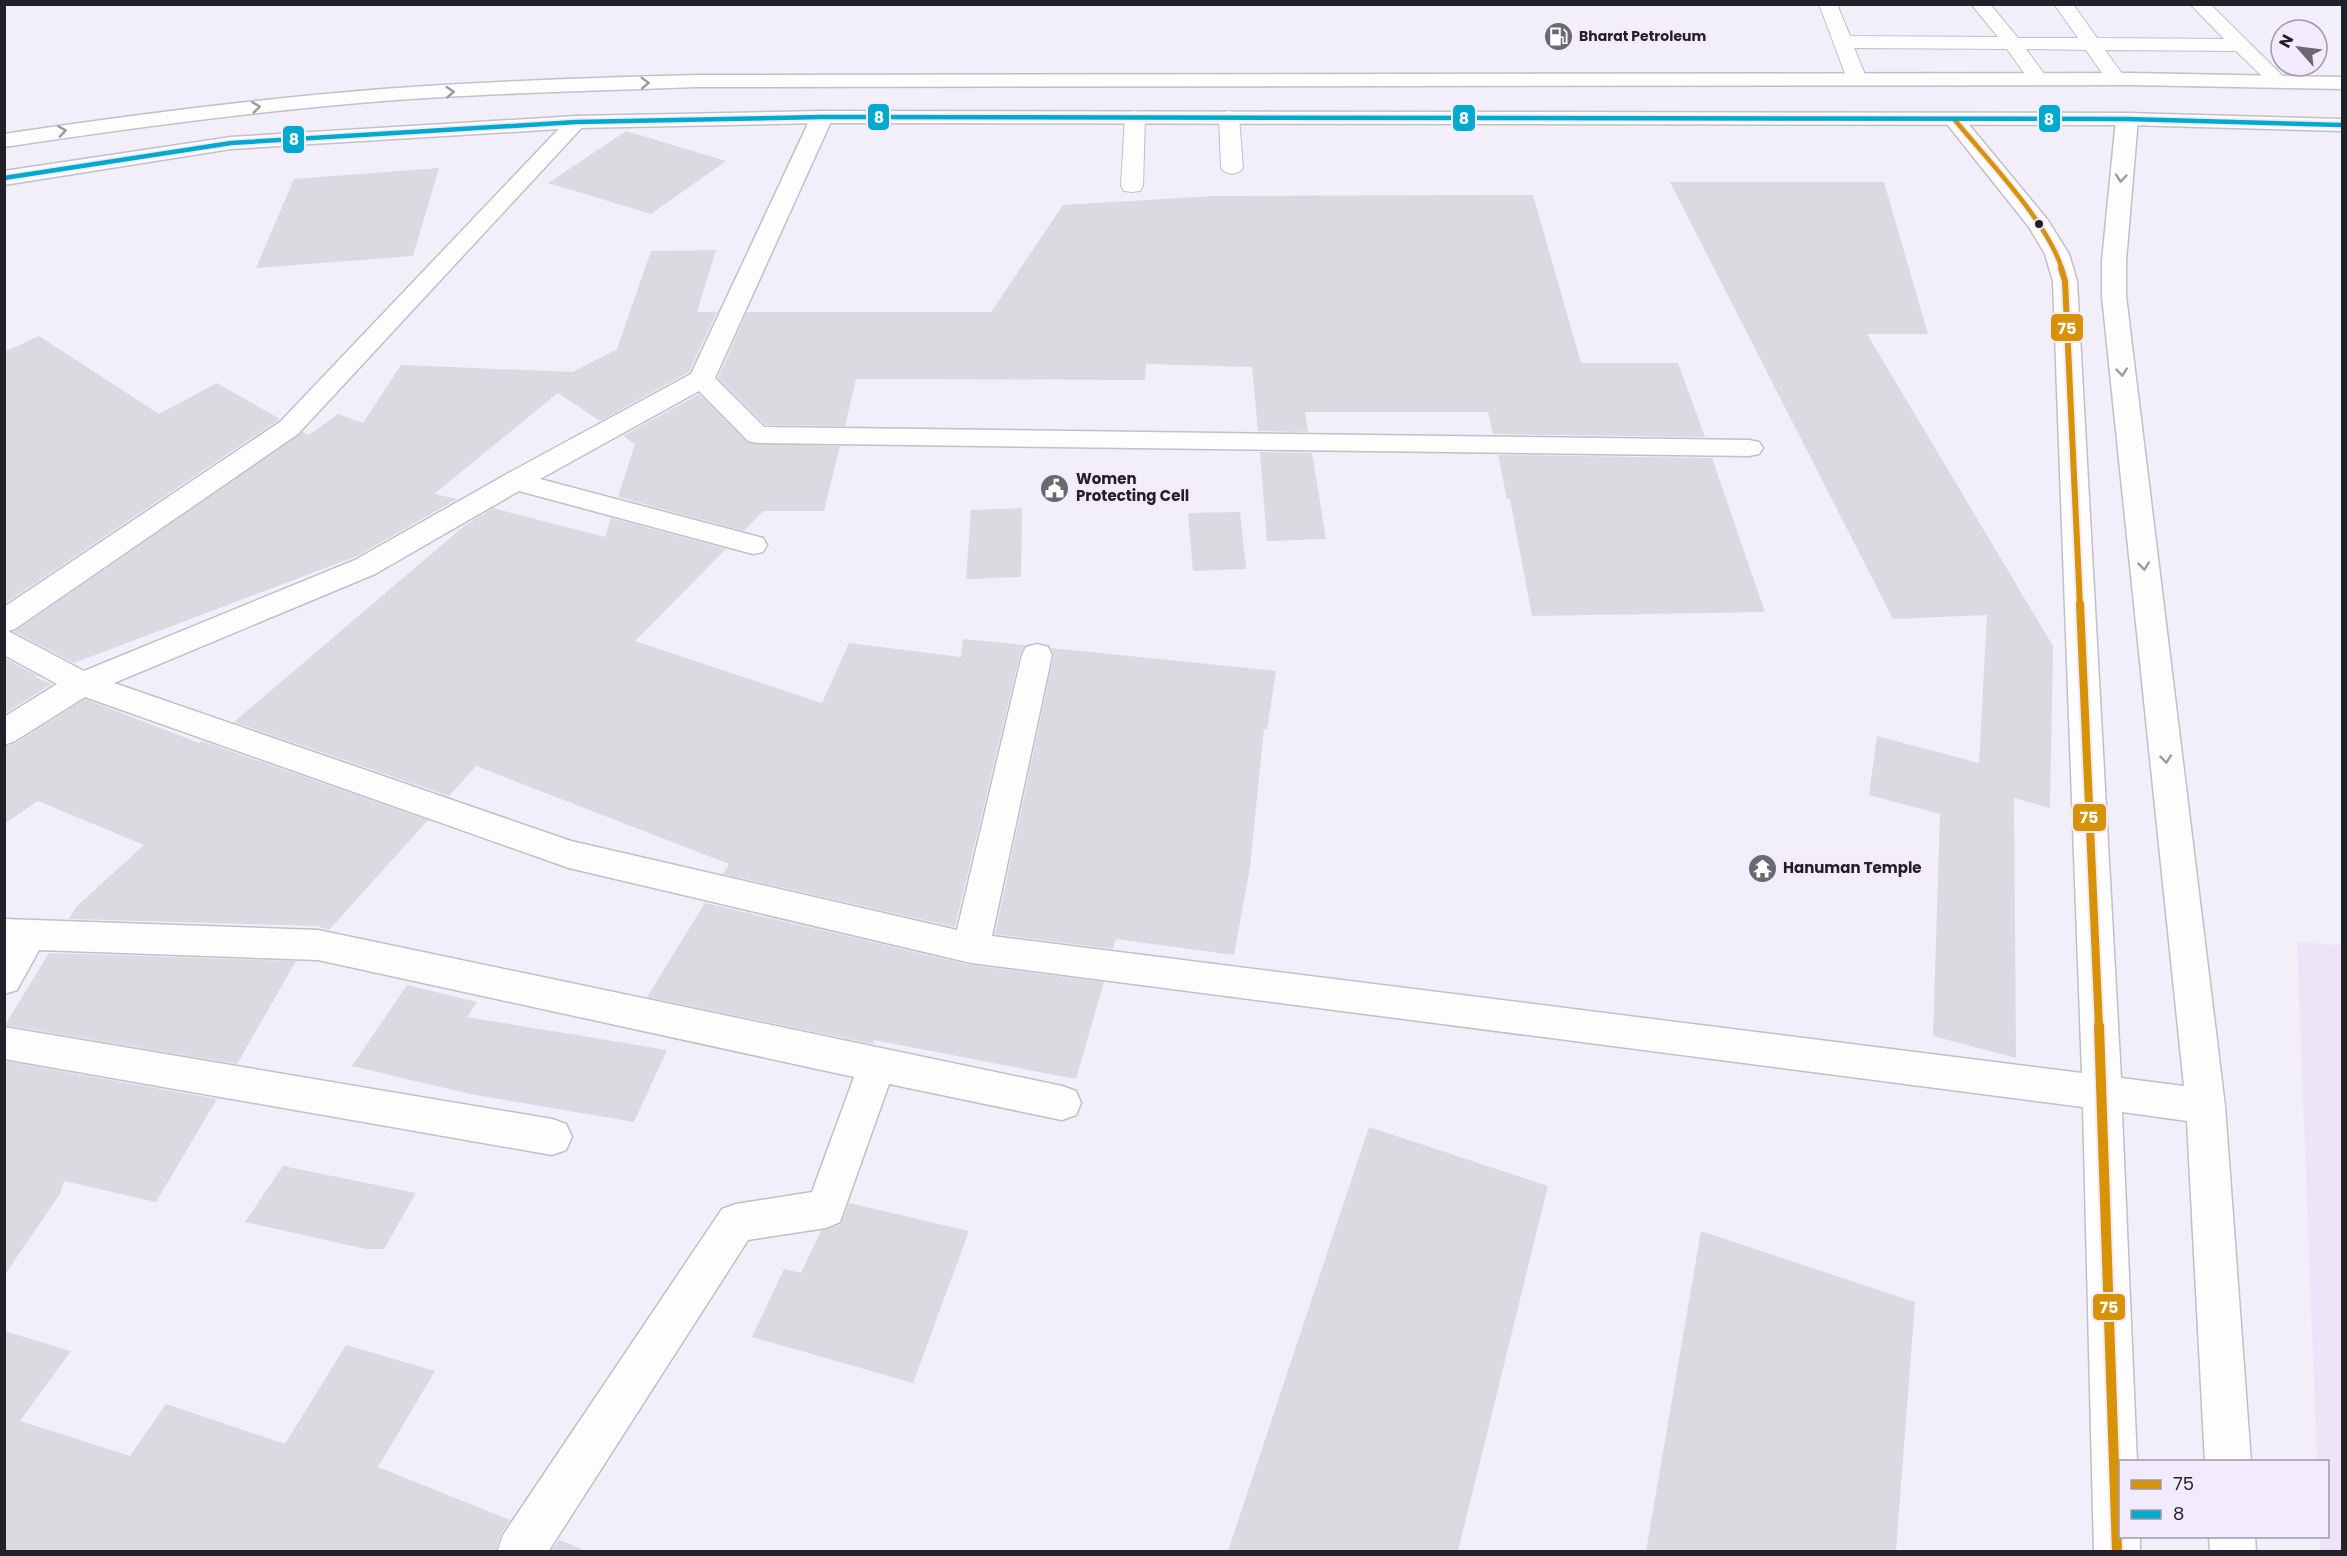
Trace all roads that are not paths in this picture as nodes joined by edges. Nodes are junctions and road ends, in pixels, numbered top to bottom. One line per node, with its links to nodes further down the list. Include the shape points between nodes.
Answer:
1 (1828, 4): 5 (lane)
2 (1980, 4): 6 (lane)
3 (2063, 4): 7 (lane)
4 (2199, 4): 8 (lane)
5 (1843, 42): 6 (lane); 11 (lane)
6 (2013, 44): 7 (lane); 9 (lane)
7 (2092, 45): 8 (lane); 10 (lane)
8 (2241, 45): 13 (lane)
9 (2038, 79): 10 (main road); 11 (main road)
10 (2116, 79): 13 (main road)
11 (1857, 80): 12 (main road)
12 (1016, 81): 16 (main road); 23 (main road, one-way to 12, via 285,104 510,88 696,81)
13 (2278, 81): 14 (main road)
14 (2343, 83)
15 (822, 117): 16 (main road); 21 (main road); 27 (main road)
16 (1001, 117): 17 (main road)
17 (1135, 117): 18 (main road); 26 (lane)
18 (1229, 117): 19 (main road); 24 (lane)
19 (1954, 119): 20 (main road); 41 (main road, via 2039,224 2057,254 2065,281)
20 (2127, 119): 22 (main road); 43 (main road, one-way to 43, via 2114,296)
21 (576, 122): 25 (main road, via 231,144); 31 (main road, via 289,428)
22 (2343, 125)
23 (4, 141)
24 (1232, 168)
25 (4, 178)
26 (1132, 186)
27 (702, 379): 28 (main road, via 757,435); 29 (main road)
28 (1749, 448)
29 (515, 481): 30 (main road); 34 (main road, via 365,567)
30 (753, 545)
31 (4, 622)
32 (4, 641): 34 (main road)
33 (1037, 655): 37 (main road)
34 (82, 684): 35 (main road); 37 (main road, via 569,854)
35 (4, 733)
36 (17, 934): 38 (main road); 40 (main road, via 318,945)
37 (972, 948): 41 (main road)
38 (4, 979)
39 (4, 1043): 44 (main road)
40 (877, 1065): 42 (main road); 46 (main road, via 825,1209 736,1223)
41 (2102, 1093): 43 (main road); 47 (main road)
42 (1062, 1103)
43 (2206, 1106): 45 (main road)
44 (552, 1137)
45 (2228, 1460)
46 (520, 1551)
47 (2117, 1551)

